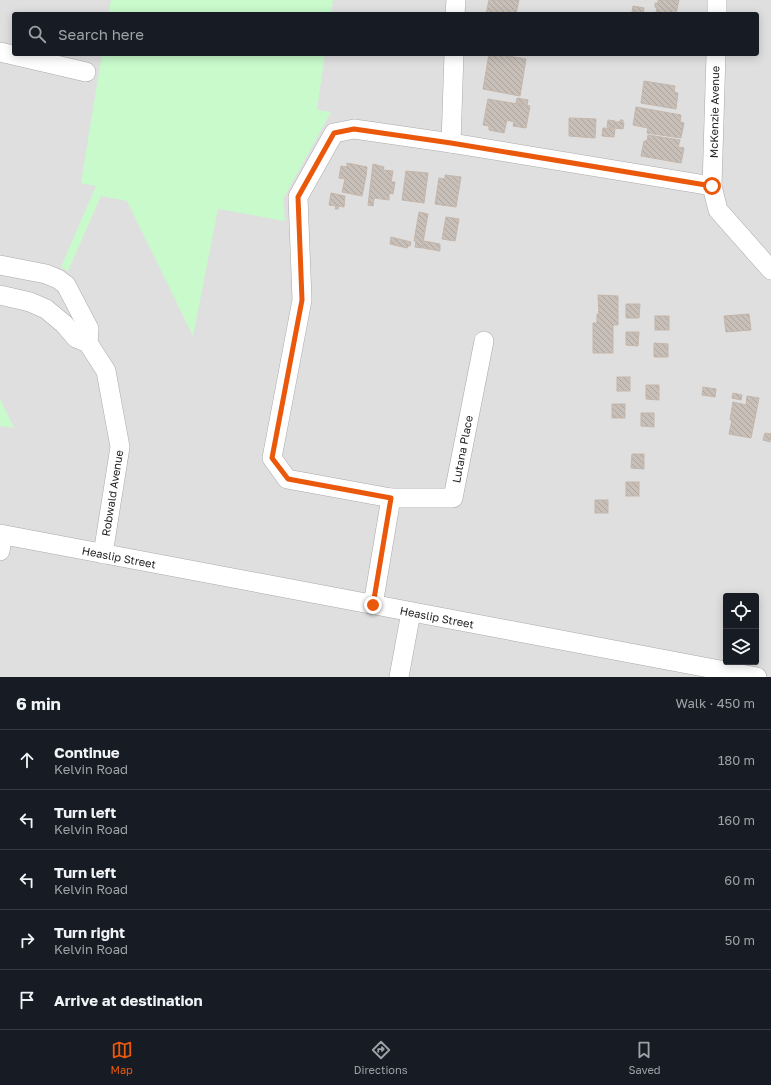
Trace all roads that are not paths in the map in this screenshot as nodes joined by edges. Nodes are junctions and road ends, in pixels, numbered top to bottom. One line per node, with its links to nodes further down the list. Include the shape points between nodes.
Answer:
1 (456, 0): 3 (street)
2 (717, 0): 4 (street)
3 (455, 12)
4 (717, 12)
5 (0, 52): 6 (street)
6 (12, 55)
7 (17, 56): 10 (street)
8 (454, 56): 11 (street)
9 (716, 56): 12 (street, McKenzie Avenue)
10 (86, 72)
11 (451, 143): 12 (street); 18 (street, via 354,129 334,133 298,197 302,300 272,458 288,479)
12 (712, 186): 14 (street, McKenzie Avenue, via 718,210)
13 (0, 265): 17 (street, Robwald Avenue, via 46,274 66,285 89,329)
14 (771, 270)
15 (0, 295): 17 (street, Robwald Avenue, via 30,302 46,309 76,338)
16 (484, 341): 18 (street, Lutana Place, via 453,498)
17 (88, 343): 20 (street, Robwald Avenue, via 106,371 120,447)
18 (391, 498): 21 (street)
19 (1, 540): 20 (street, Heaslip Street)
20 (103, 554): 21 (street, Heaslip Street)
21 (373, 605): 22 (street, Heaslip Street)
22 (411, 612): 23 (street, Heaslip Street); 24 (street)
23 (668, 669): 25 (street, Heaslip Street)
24 (399, 677)
25 (757, 677)

